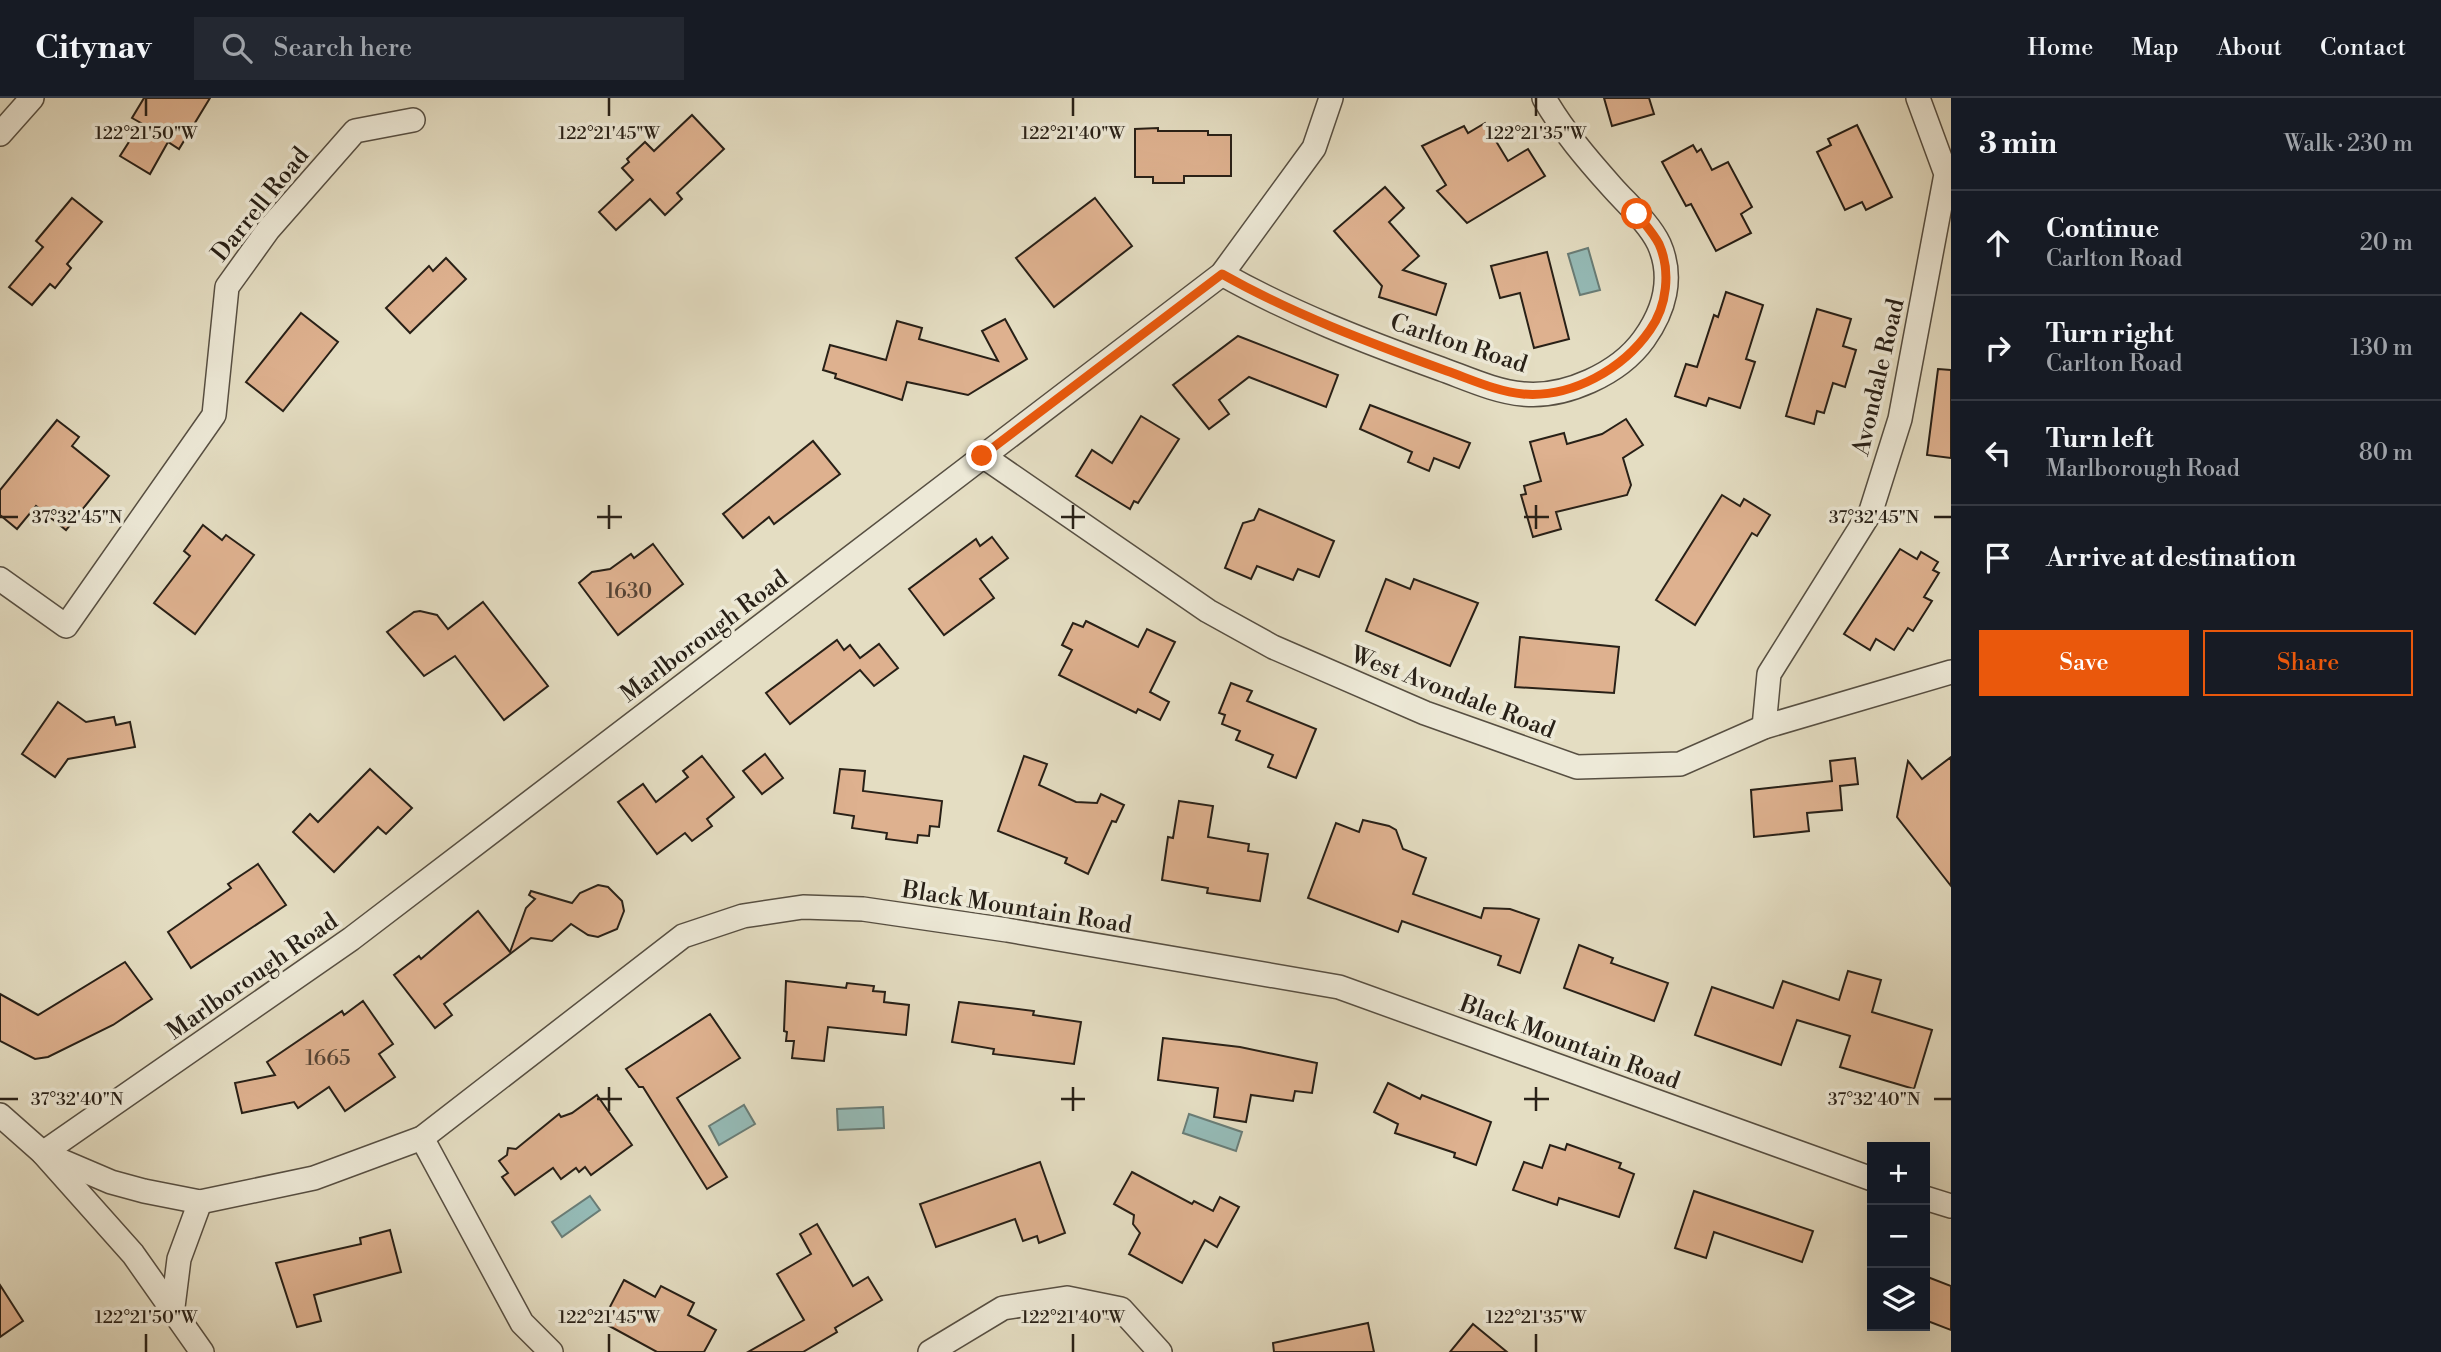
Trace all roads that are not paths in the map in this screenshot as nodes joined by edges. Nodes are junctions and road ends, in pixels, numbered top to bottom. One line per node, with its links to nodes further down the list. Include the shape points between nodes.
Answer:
1 (1331, 98): 7 (street, Marlborough Road, via 1314,148)
2 (1545, 98): 7 (street, Carlton Road, via 1585,157 1659,244 1666,271 1665,299 1654,326 1636,351 1602,376 1555,392 1522,394 1388,350 1264,298)
3 (1917, 98): 11 (street, Avondale Road, via 1946,174 1900,419 1871,511 1769,674)
4 (24, 101): 6 (street)
5 (413, 120): 9 (street, Darrell Road, via 355,131 268,230 227,287 214,415 66,626)
6 (0, 134)
7 (1222, 274): 8 (street, Marlborough Road)
8 (982, 456): 11 (street, West Avondale Road, via 1208,611 1273,647 1425,713 1577,767 1680,764); 14 (street, Marlborough Road, via 351,939)
9 (0, 579)
10 (1951, 672): 11 (street, West Avondale Road)
11 (1764, 727)
12 (0, 1115): 14 (street, Black Mountain Road)
13 (422, 1138): 15 (street, Black Mountain Road, via 683,936 743,916 803,907 863,909 1007,930 1339,987); 17 (street, Black Mountain Road, via 314,1178); 21 (street, via 522,1324)
14 (43, 1153): 17 (street, Black Mountain Road, via 111,1182); 19 (street, via 133,1254)
15 (1867, 1177)
16 (1930, 1200): 18 (street)
17 (200, 1202): 19 (street, via 179,1259)
18 (1951, 1206)
19 (173, 1307): 20 (street)
20 (202, 1352)
21 (551, 1352)
22 (930, 1352): 23 (street, via 1003,1308 1067,1298 1121,1309)
23 (1160, 1352)

